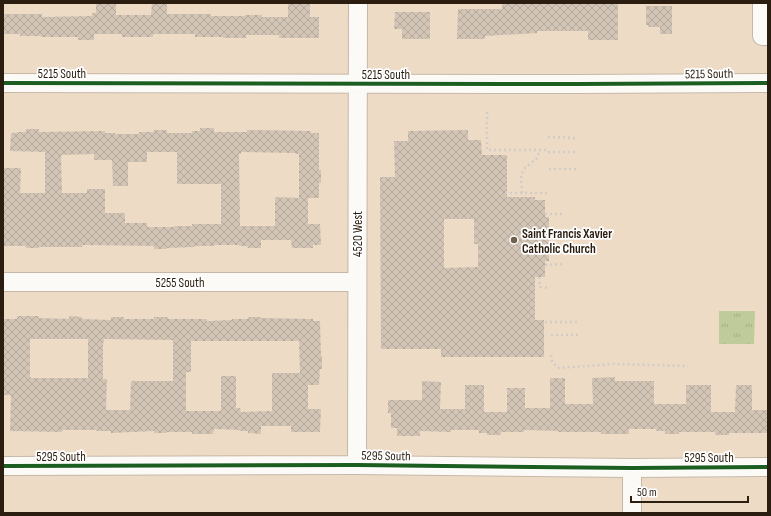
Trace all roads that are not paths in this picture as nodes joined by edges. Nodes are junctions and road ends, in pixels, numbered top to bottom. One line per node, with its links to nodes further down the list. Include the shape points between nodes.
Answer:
1 (358, 3): 6 (street, 4520 West)
2 (762, 3): 3 (street, via 762,36)
3 (768, 36)
4 (3, 83): 6 (street, 5215 South)
5 (768, 83): 6 (street, 5215 South)
6 (357, 84): 8 (street, 4520 West)
7 (3, 282): 8 (street, 5255 South)
8 (357, 282): 9 (street, 4520 West)
9 (357, 465): 10 (street, 5295 South); 12 (street, 5295 South)
10 (3, 466)
11 (768, 467): 12 (street, 5295 South)
12 (632, 468): 13 (street)
13 (632, 513)

